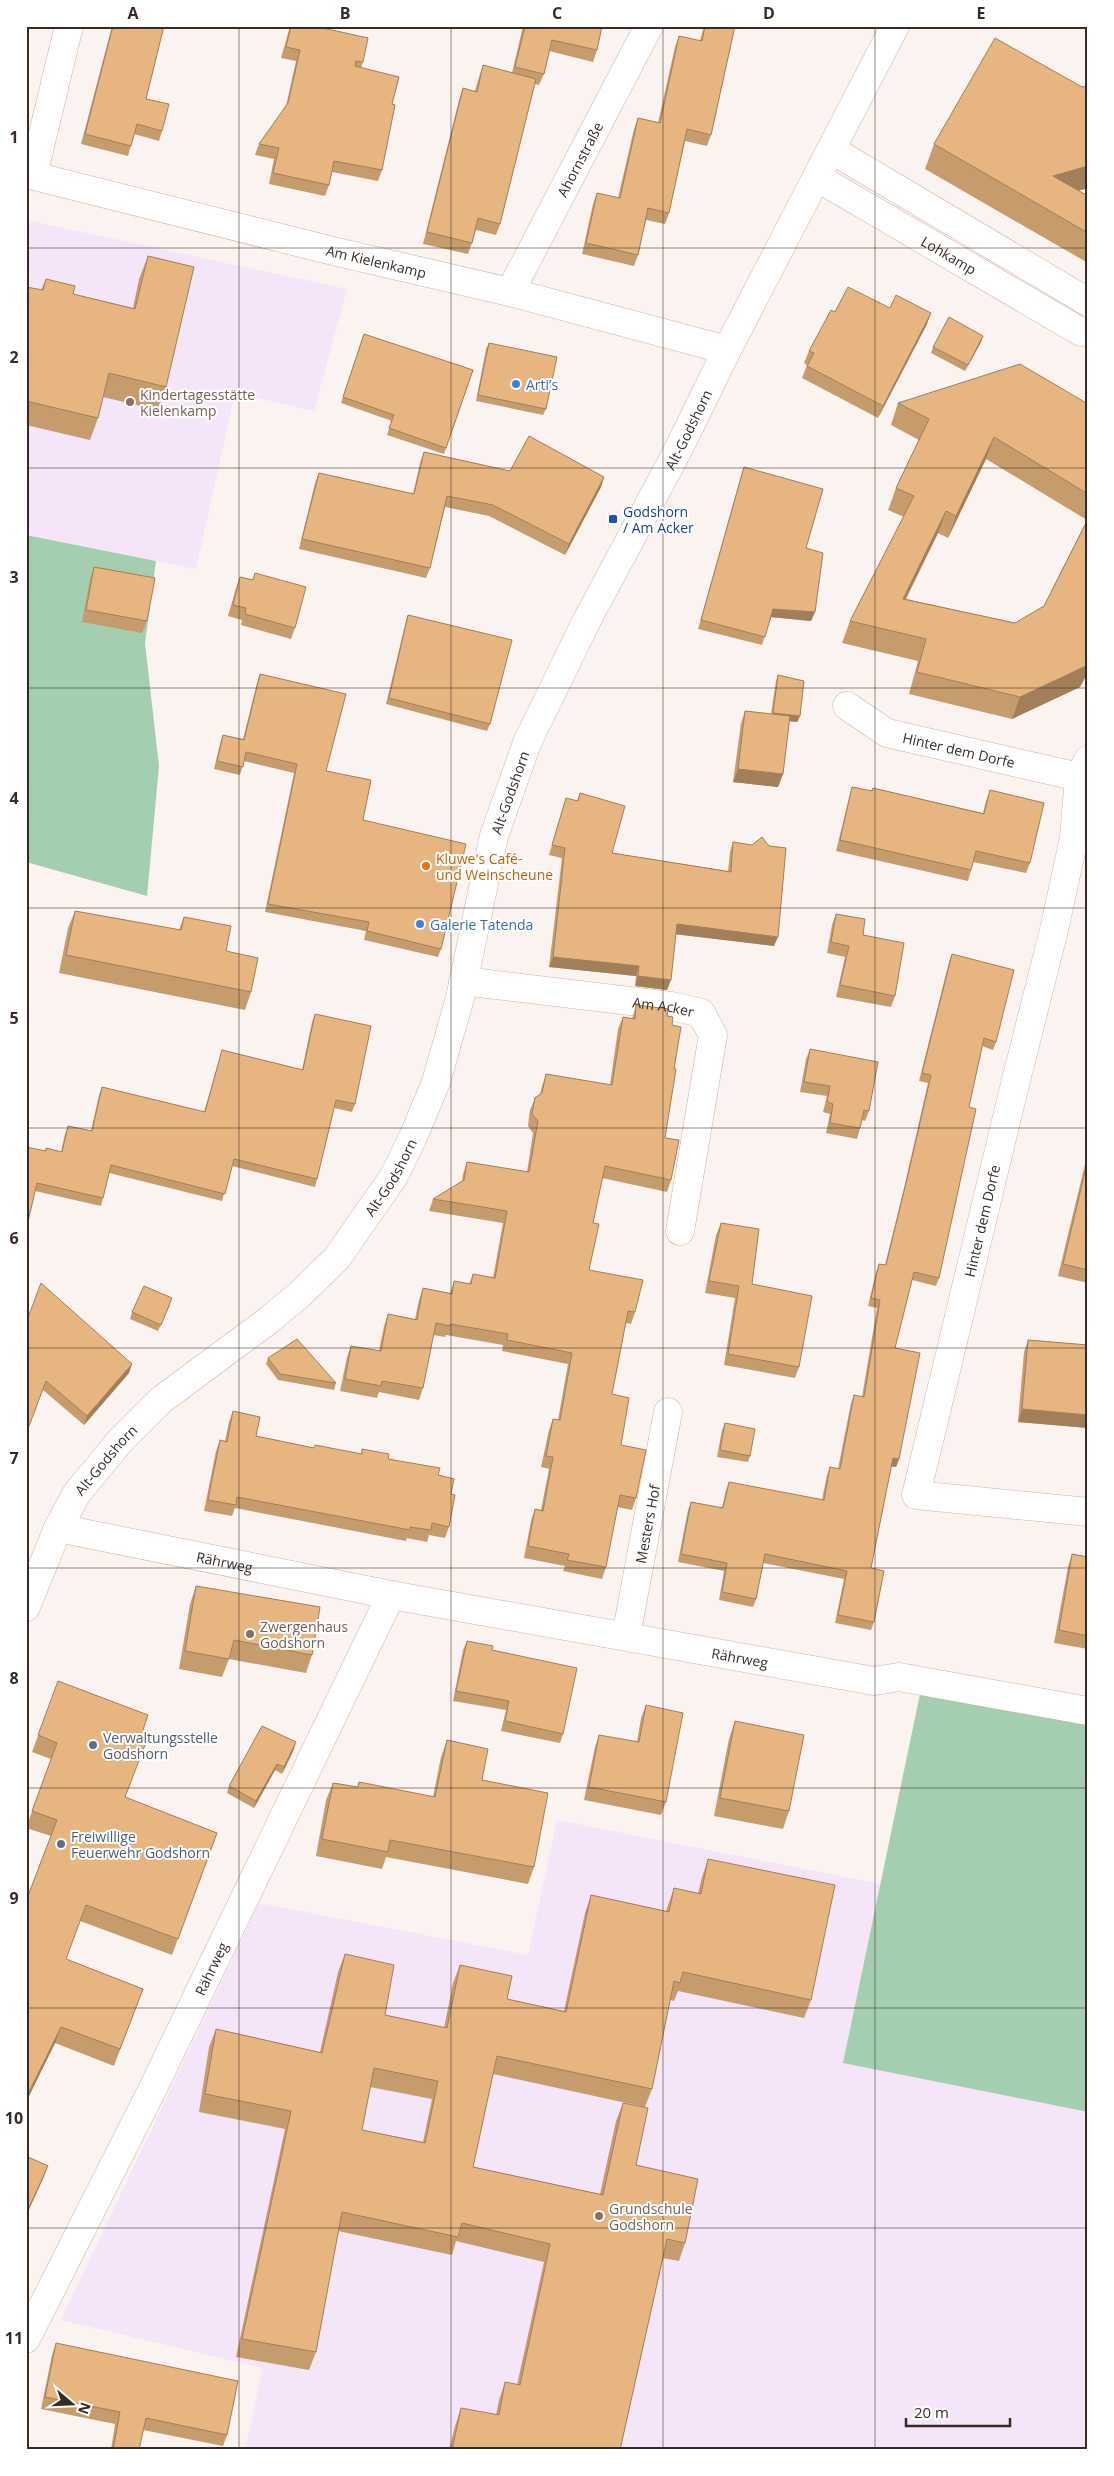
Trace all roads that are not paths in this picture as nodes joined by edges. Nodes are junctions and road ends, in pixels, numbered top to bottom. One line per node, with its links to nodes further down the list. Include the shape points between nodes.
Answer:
1 (69, 26): 5 (street)
2 (649, 26): 7 (street, Ahornstraße)
3 (896, 26): 4 (street, Alt-Godshorn)
4 (832, 150): 6 (street, Alt-Godshorn); 8 (street)
5 (30, 174): 7 (street, Am Kielenkamp, via 333,252)
6 (818, 178): 9 (street, Lohkamp); 10 (street, Alt-Godshorn)
7 (510, 292): 10 (street, Am Kielenkamp)
8 (1088, 302)
9 (1085, 332)
10 (727, 350): 13 (street, Alt-Godshorn, via 527,743 494,836)
11 (847, 706): 12 (street, Hinter dem Dorfe, via 887,733)
12 (1083, 769): 16 (street, Hinter dem Dorfe, via 1074,838 1054,930 916,1495)
13 (463, 981): 14 (street, Am Acker, via 671,1006 701,1013 713,1035); 17 (street, Alt-Godshorn, via 436,1082 414,1135 394,1176 342,1251 300,1294 162,1400 120,1441 76,1493)
14 (680, 1231)
15 (668, 1412): 20 (street, Mesters Hof)
16 (1088, 1512)
17 (58, 1528): 18 (street, Rährweg); 19 (street, Alt-Godshorn)
18 (391, 1595): 20 (street, Rährweg); 22 (street, Rährweg, via 153,2088)
19 (26, 1607)
20 (626, 1636): 21 (street, Rährweg, via 874,1681 899,1677)
21 (1088, 1711)
22 (26, 2339)

